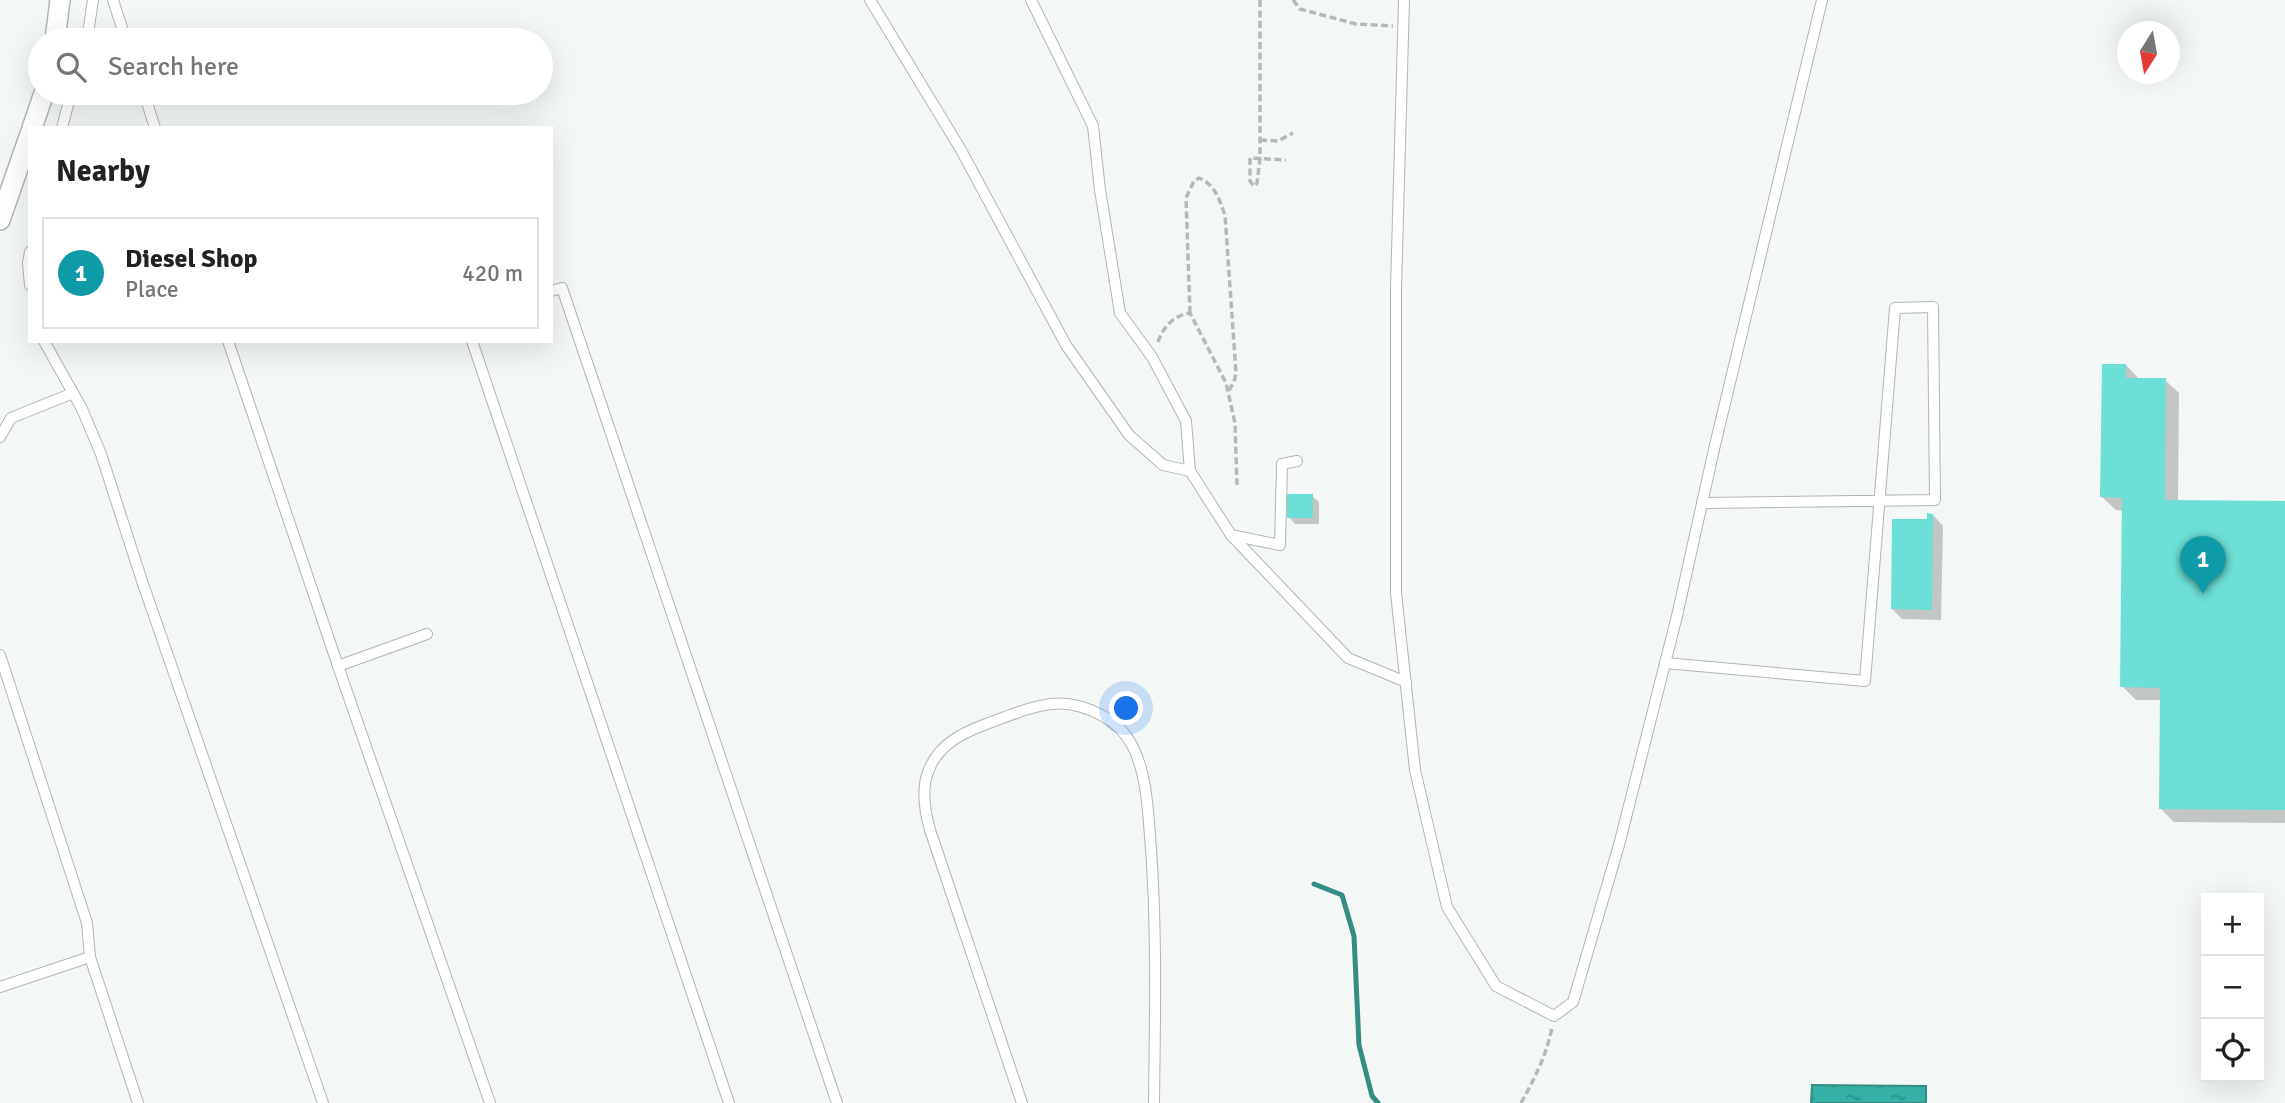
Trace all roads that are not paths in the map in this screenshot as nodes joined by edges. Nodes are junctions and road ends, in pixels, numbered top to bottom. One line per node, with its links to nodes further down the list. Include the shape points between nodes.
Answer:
1 (60, 0): 8 (street)
2 (93, 0): 9 (lane)
3 (113, 0): 10 (lane)
4 (870, 0): 26 (lane, via 961,150 1066,345 1129,435 1163,465)
5 (1031, 0): 26 (lane, via 1093,126 1120,313 1152,357 1186,421)
6 (1404, 0): 34 (lane, via 1396,289 1396,593)
7 (1822, 0): 28 (lane)
8 (56, 28)
9 (88, 28)
10 (122, 28)
11 (40, 105): 14 (street)
12 (68, 105): 15 (lane)
13 (148, 105): 16 (lane)
14 (33, 126)
15 (63, 126)
16 (154, 126)
17 (28, 140): 18 (street)
18 (0, 220)
19 (553, 290): 41 (lane, via 562,288)
20 (45, 343): 23 (lane)
21 (229, 343): 33 (lane)
22 (473, 343): 40 (lane)
23 (74, 393): 24 (lane, via 11,418); 38 (lane, via 101,454)
24 (0, 437)
25 (1297, 461): 29 (lane, via 1282,464 1280,545)
26 (1190, 471): 29 (lane)
27 (1880, 500): 27 (lane, via 1935,500 1933,307 1895,308); 28 (lane); 32 (lane, via 1865,681)
28 (1702, 503): 32 (lane)
29 (1231, 535): 34 (lane, via 1348,658)
30 (427, 634): 33 (lane)
31 (0, 654): 35 (lane, via 87,923)
32 (1665, 663): 34 (lane, via 1573,1002 1554,1016 1496,986 1447,907 1415,769)
33 (338, 666): 39 (lane)
34 (1406, 682)
35 (90, 957): 36 (lane); 37 (lane)
36 (0, 987)
37 (138, 1103)
38 (323, 1103)
39 (490, 1103)
40 (730, 1103)
41 (837, 1103)
42 (1022, 1103): 43 (lane, via 930,830 925,782 942,750 963,732 1055,703 1084,706 1123,729 1140,764 1155,906)
43 (1154, 1103)

